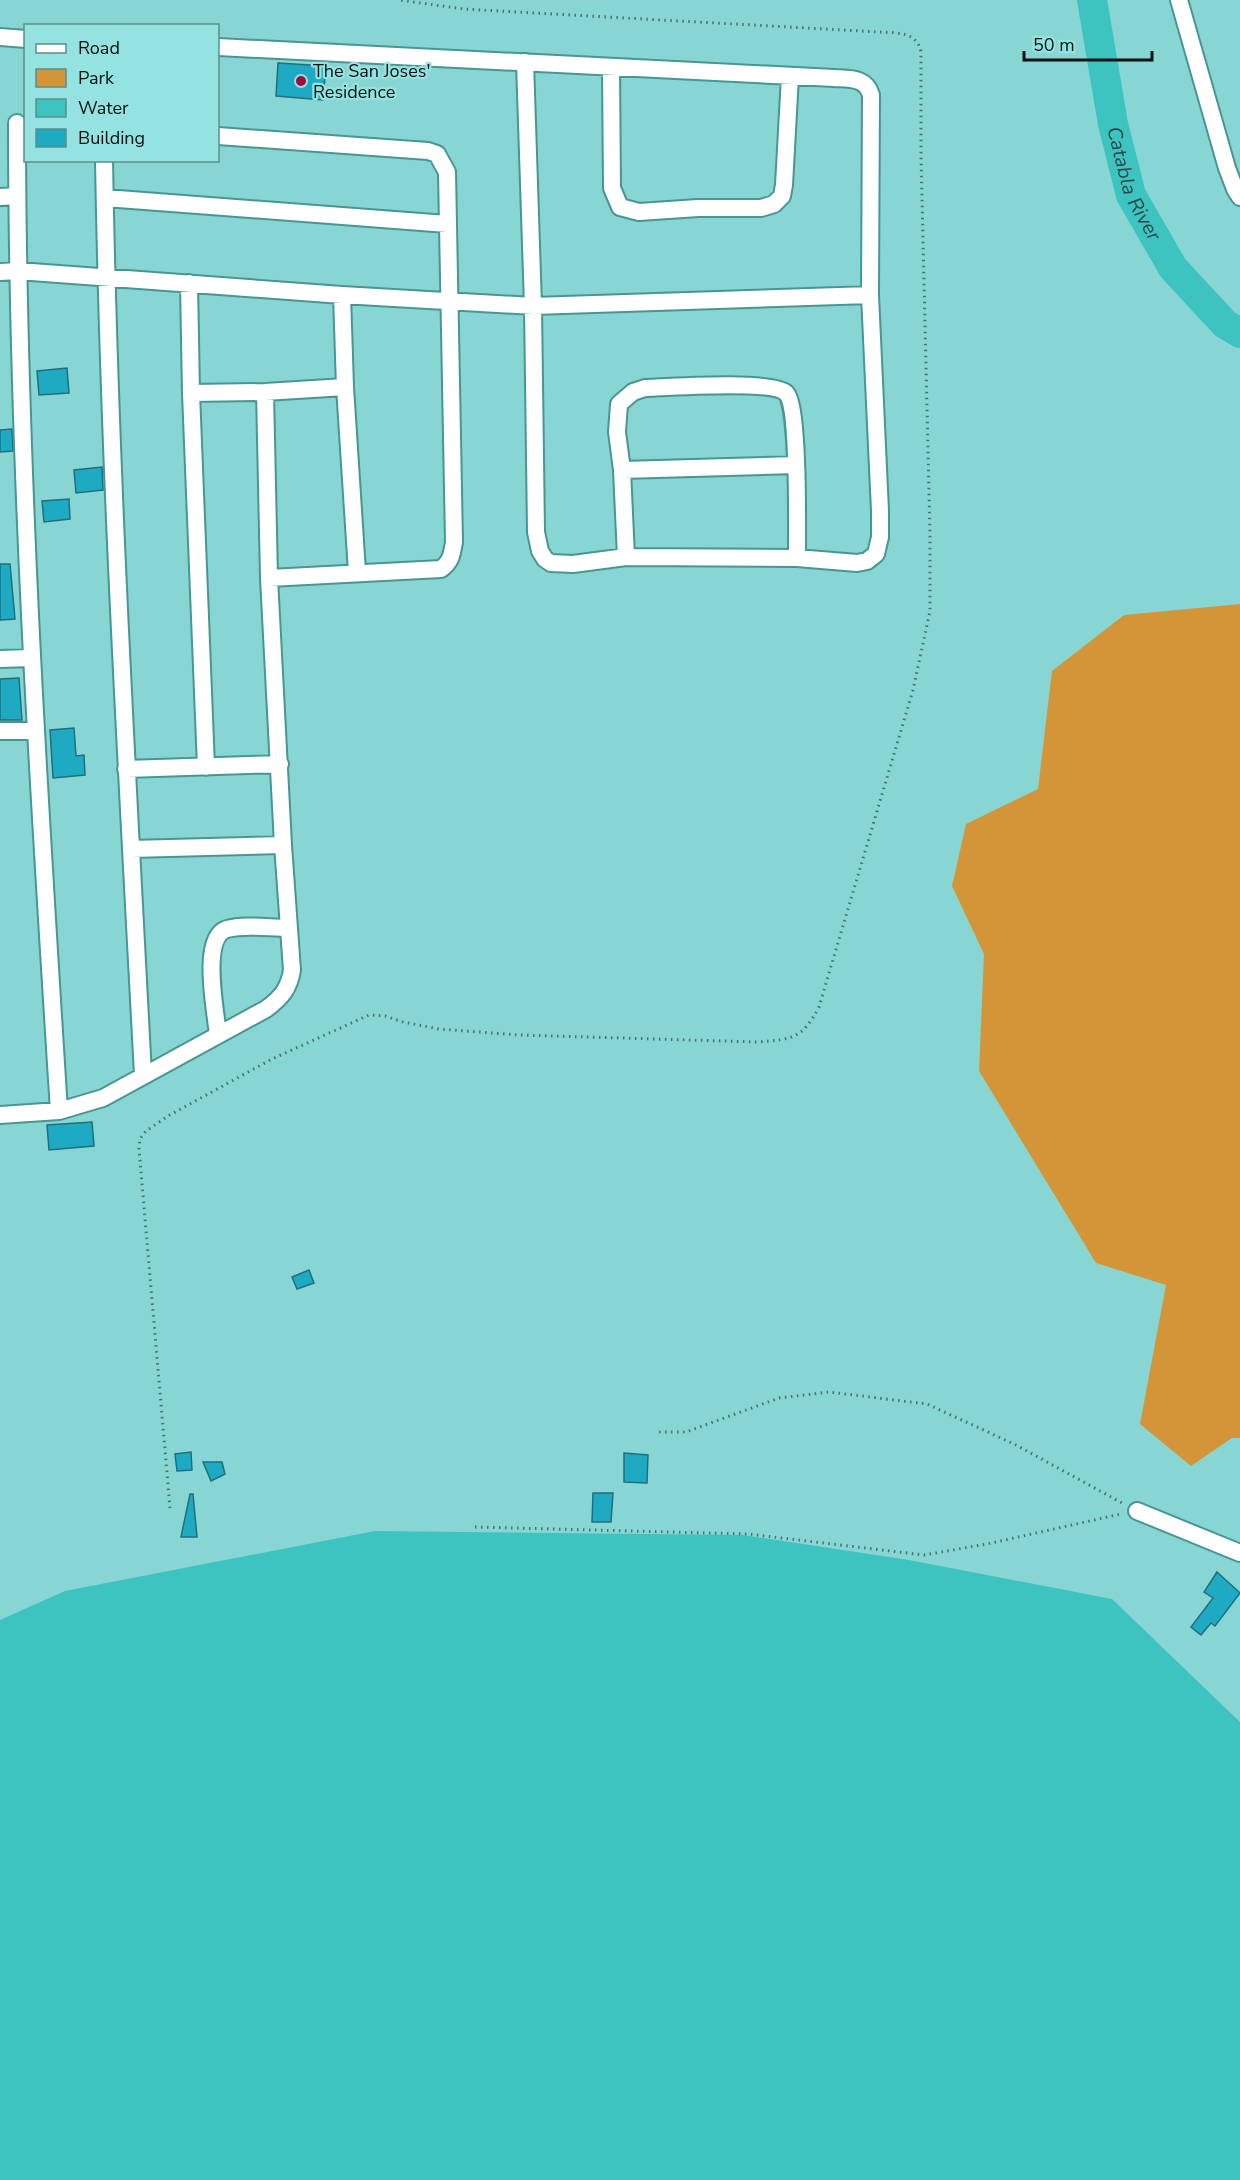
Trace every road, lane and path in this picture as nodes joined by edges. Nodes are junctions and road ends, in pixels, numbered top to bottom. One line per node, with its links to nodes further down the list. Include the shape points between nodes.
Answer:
1 (399, 0): 49 (path, via 464,9 867,31 915,38 921,52 930,611 913,690 819,1007 798,1036 758,1042 519,1035 439,1029 369,1015 272,1059 146,1131 139,1149)
2 (1179, 0): 14 (street, via 1227,168)
3 (0, 37): 4 (street)
4 (24, 39)
5 (219, 47): 6 (street)
6 (525, 62): 7 (street); 24 (street)
7 (610, 68): 8 (street); 8 (street, via 612,188 620,207 639,212 760,208 774,204 782,196 784,185)
8 (790, 76): 22 (street, via 856,80 869,87)
9 (17, 123): 12 (street)
10 (219, 136): 16 (street, via 437,154 447,172)
11 (104, 162): 15 (street)
12 (17, 196): 13 (street); 18 (street)
13 (0, 197)
14 (1240, 197)
15 (105, 198): 16 (street); 19 (street)
16 (447, 224): 23 (street)
17 (0, 272): 18 (street)
18 (18, 272): 19 (street); 34 (street)
19 (106, 278): 20 (street); 40 (street)
20 (189, 283): 21 (street); 27 (street)
21 (342, 295): 23 (street); 25 (street)
22 (870, 295): 24 (street); 31 (street, via 880,511 876,555 857,563)
23 (448, 301): 24 (street); 32 (street, via 452,556 441,569)
24 (533, 306): 30 (street, via 536,532 540,551 551,563)
25 (345, 387): 26 (street); 32 (street)
26 (265, 392): 27 (street); 33 (street)
27 (191, 393): 39 (street)
28 (795, 465): 29 (street); 29 (street, via 793,408 786,393 776,388 741,386 645,388 619,404 617,432); 31 (street)
29 (622, 470): 30 (street)
30 (626, 557): 31 (street)
31 (797, 558)
32 (357, 572): 33 (street)
33 (270, 578): 38 (street)
34 (31, 658): 35 (street); 37 (street)
35 (0, 659)
36 (0, 731): 37 (street)
37 (34, 731): 46 (street)
38 (280, 764): 39 (street); 41 (street)
39 (206, 767): 40 (street)
40 (126, 769): 42 (street)
41 (283, 845): 42 (street); 43 (street)
42 (131, 849): 45 (street)
43 (288, 928): 44 (street, via 292,970 282,997 266,1010); 44 (street, via 228,928 218,934 211,964)
44 (218, 1035): 45 (street)
45 (143, 1075): 46 (street, via 103,1098)
46 (59, 1111): 47 (street)
47 (0, 1115)
48 (659, 1432): 50 (path, via 686,1432 780,1398 829,1392 927,1404 1016,1445)
49 (170, 1508)
50 (1137, 1511): 51 (path, via 924,1555 748,1534); 52 (street)
51 (475, 1527)
52 (1240, 1553)

